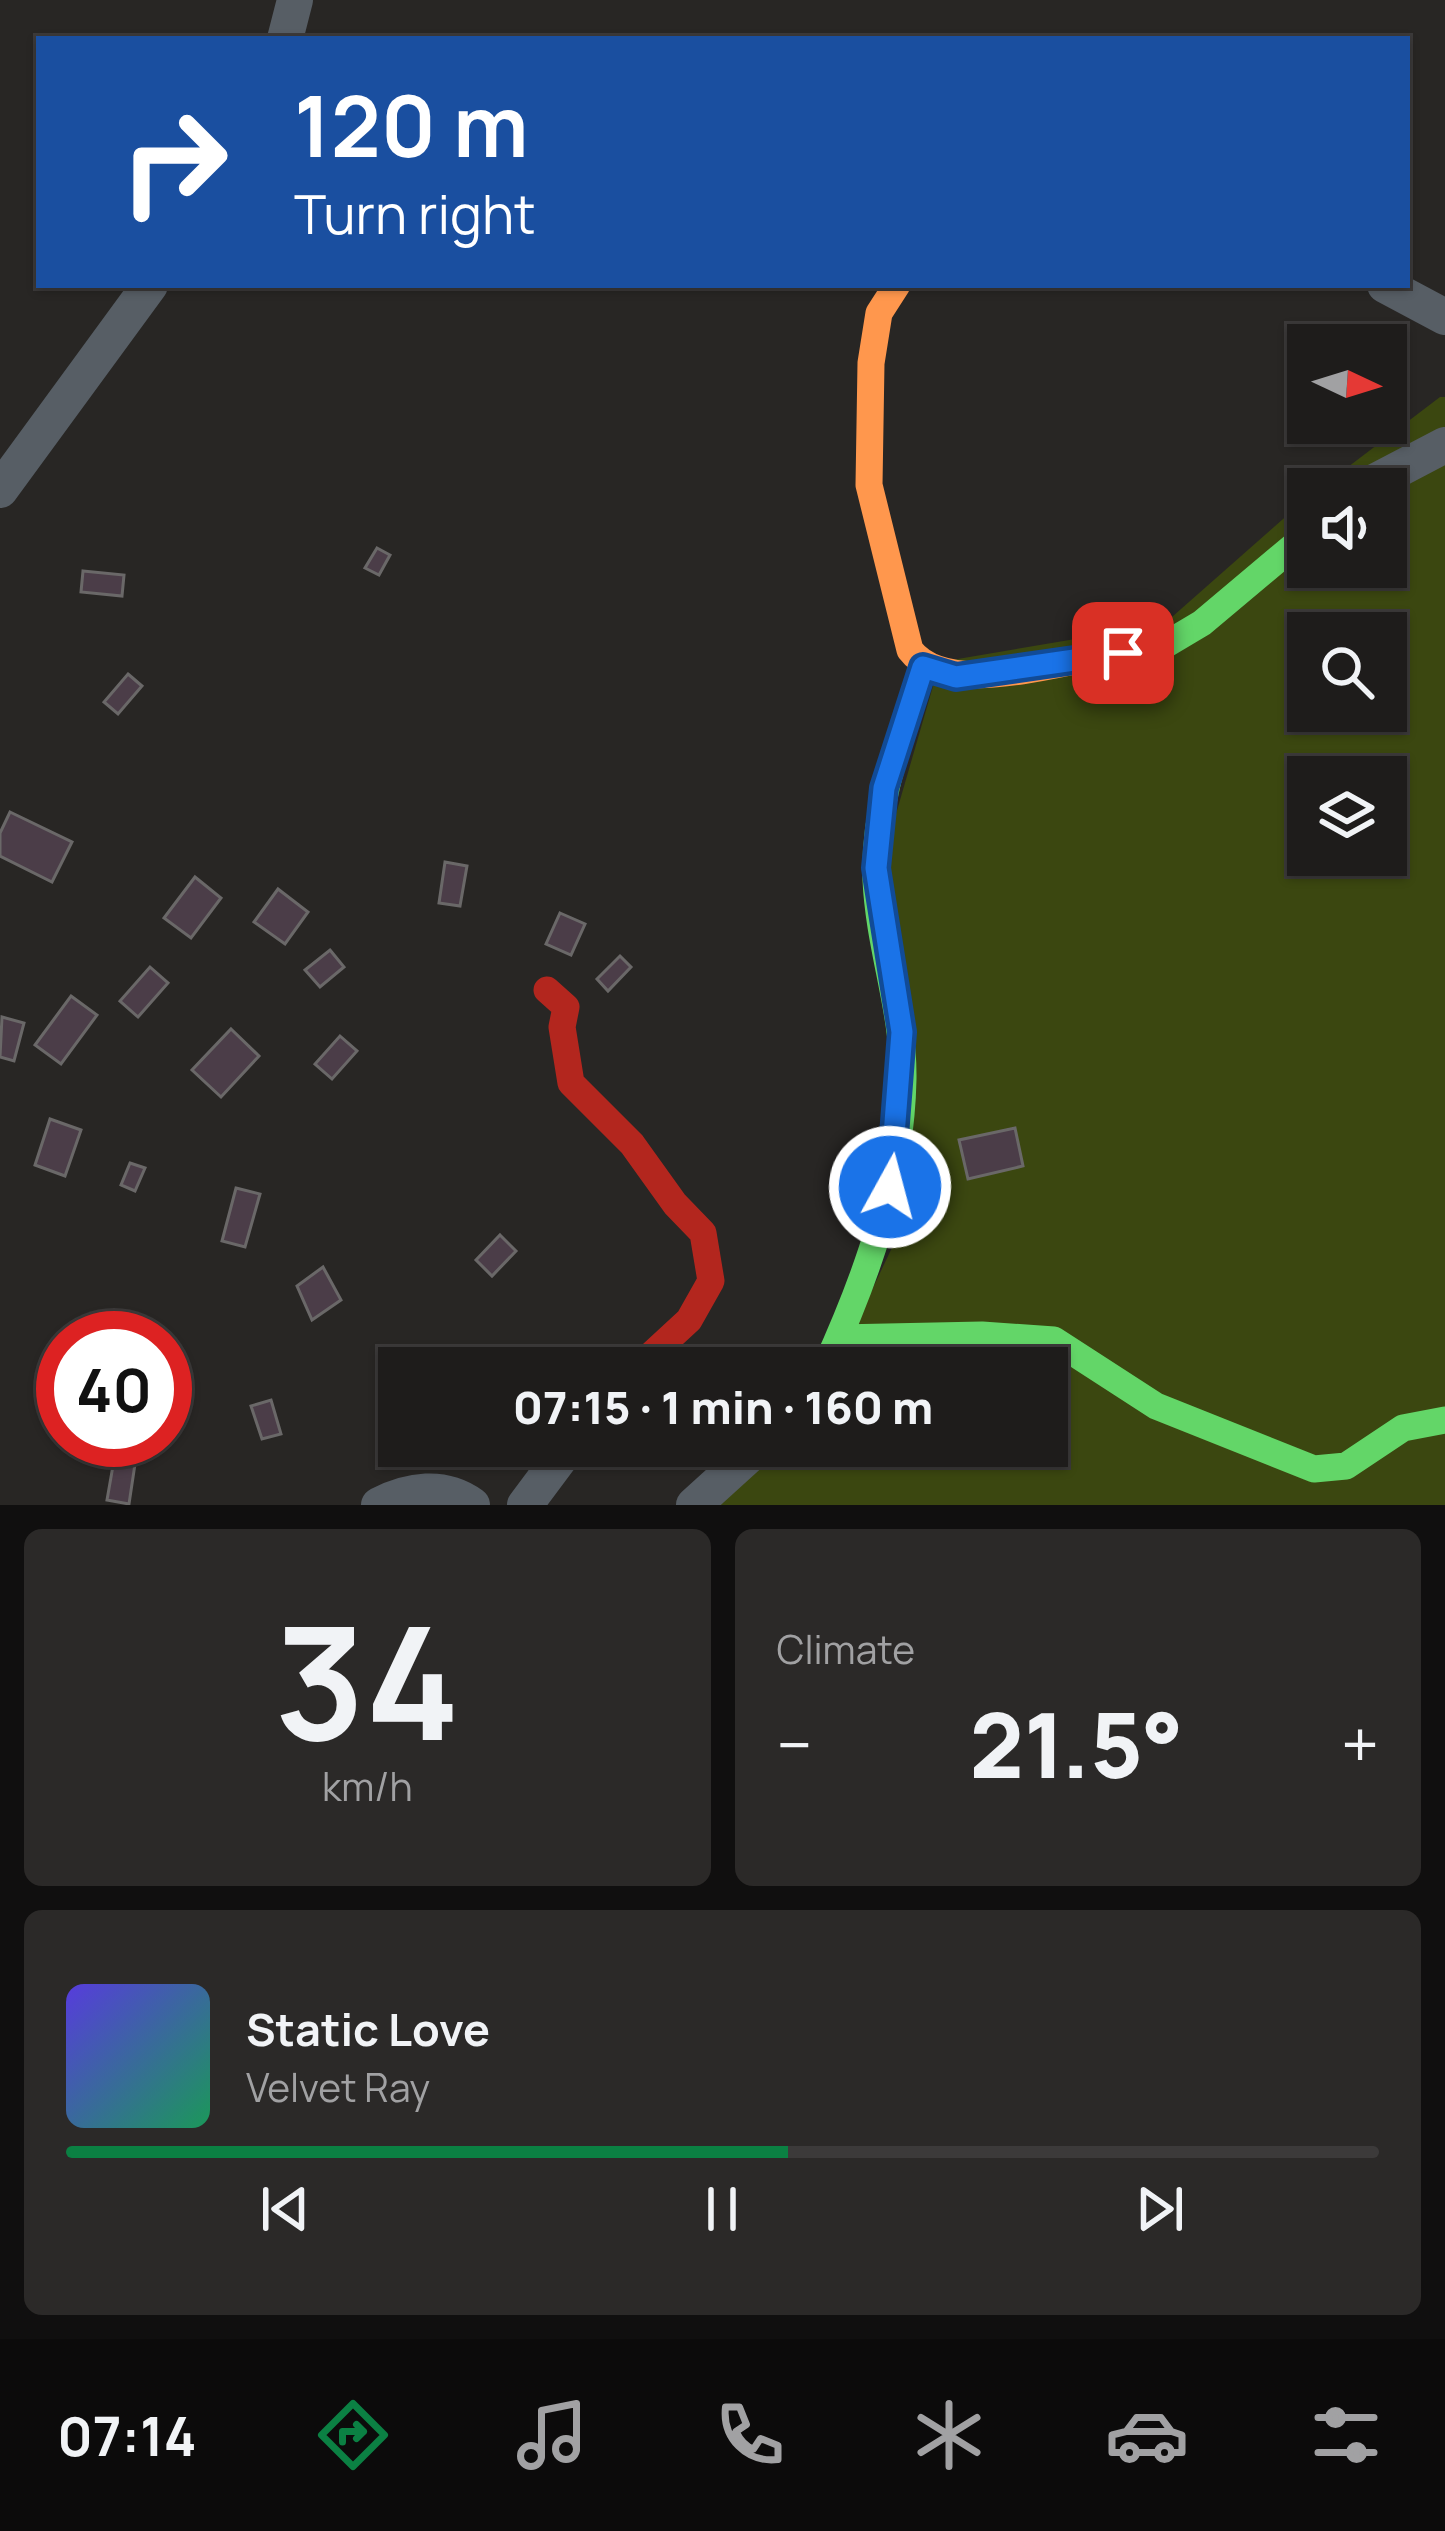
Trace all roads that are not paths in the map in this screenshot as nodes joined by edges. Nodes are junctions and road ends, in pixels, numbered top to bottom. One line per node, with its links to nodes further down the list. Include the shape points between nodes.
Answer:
1 (295, 0): 2 (street)
2 (286, 36)
3 (148, 288): 9 (street)
4 (895, 288): 11 (street, via 879,313 871,363 869,485 910,650)
5 (1391, 288): 6 (street)
6 (1445, 317)
7 (1445, 445): 8 (street)
8 (1401, 468)
9 (0, 490)
10 (1287, 552): 11 (street, via 1160,649 956,677)
11 (923, 667): 13 (street, via 884,788 876,868 902,1032 886,1220)
12 (547, 990): 14 (street, via 566,1007 571,1083 703,1233 711,1281 689,1321)
13 (839, 1338): 15 (street); 16 (street, via 1054,1340 1156,1406 1314,1469 1346,1466 1403,1428)
14 (660, 1347)
15 (835, 1347)
16 (1445, 1420)
17 (553, 1467): 21 (street)
18 (736, 1467): 22 (street)
19 (380, 1505): 20 (street, via 429,1490)
20 (472, 1505)
21 (525, 1505)
22 (694, 1505)

